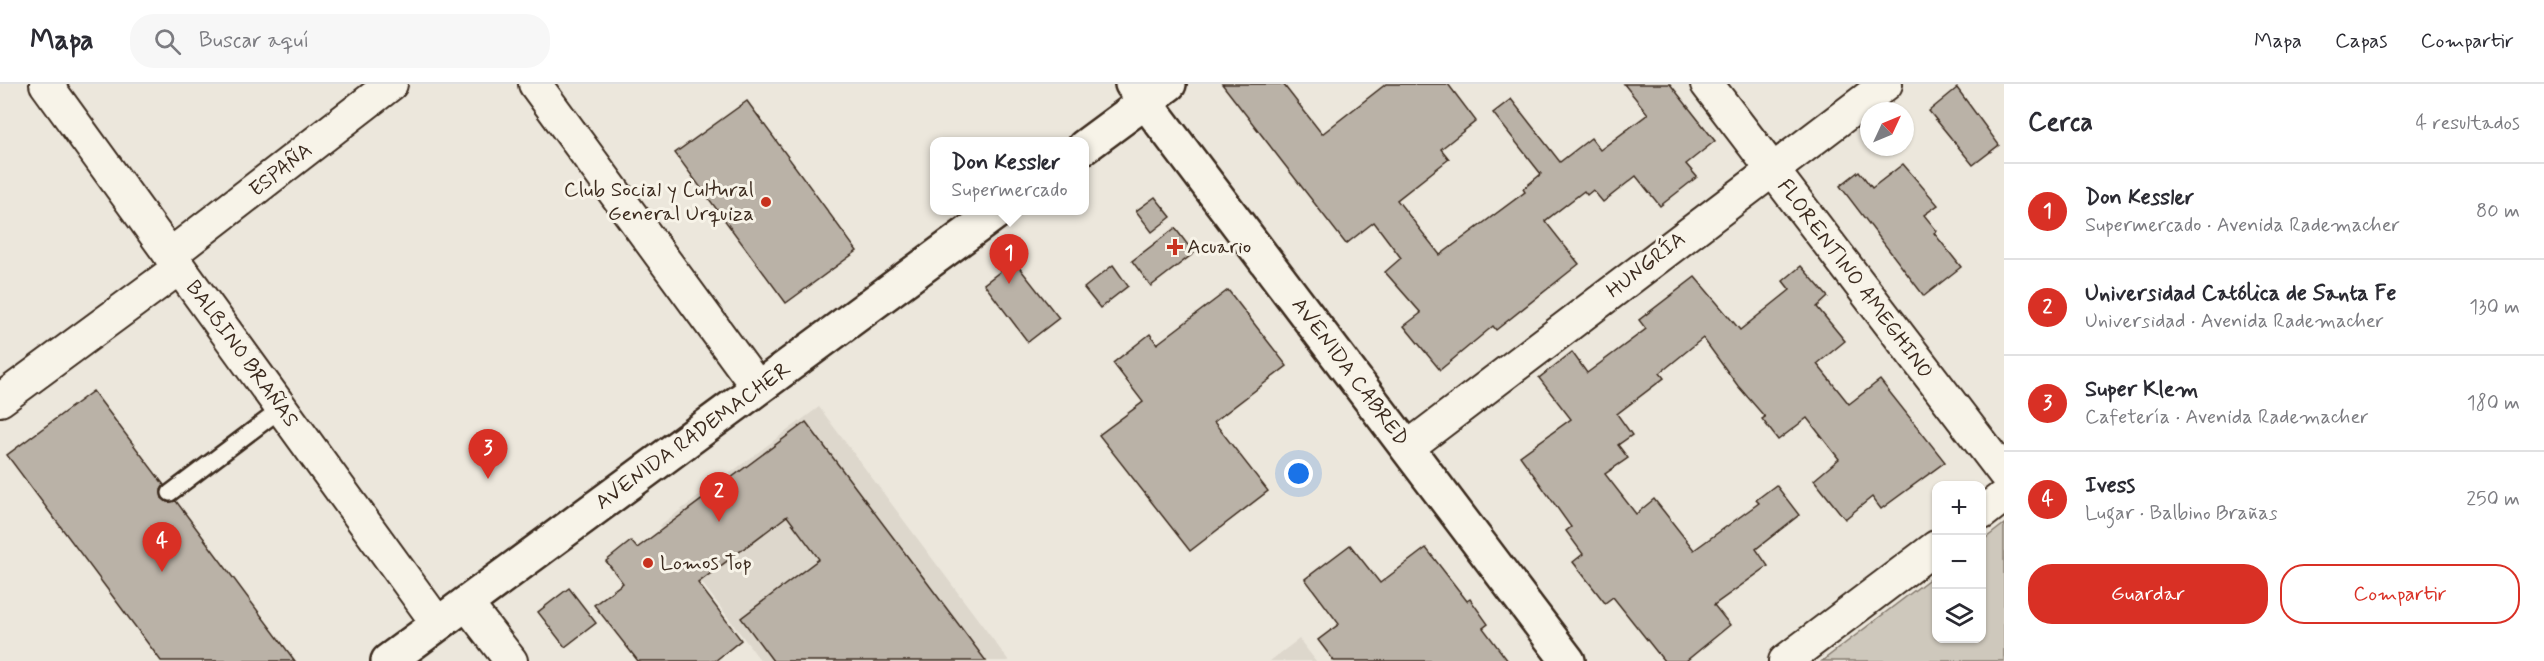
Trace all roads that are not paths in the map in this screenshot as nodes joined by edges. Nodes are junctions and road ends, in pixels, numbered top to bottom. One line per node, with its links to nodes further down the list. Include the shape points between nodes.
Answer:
1 (46, 84): 10 (street, BALBINO BRAÑAS)
2 (391, 84): 10 (street, ESPAÑA)
3 (535, 84): 11 (street)
4 (1707, 84): 8 (street, FLORENTINO AMEGHINO)
5 (1886, 84): 8 (street, HUNGRÍA)
6 (1149, 90): 7 (main road); 14 (main road, AVENIDA CABRED)
7 (1089, 143)
8 (1771, 169): 14 (street, HUNGRÍA); 15 (street, FLORENTINO AMEGHINO)
9 (991, 215): 11 (main road, AVENIDA RADEMACHER)
10 (174, 262): 12 (street, ESPAÑA); 13 (street, BALBINO BRAÑAS)
11 (758, 388): 20 (main road, AVENIDA RADEMACHER)
12 (0, 400)
13 (282, 409): 16 (lane); 21 (street, BALBINO BRAÑAS)
14 (1407, 448): 24 (main road, AVENIDA CABRED)
15 (2004, 473)
16 (170, 493)
17 (2004, 496): 18 (street)
18 (1986, 510)
19 (1932, 550): 25 (street)
20 (466, 603): 21 (main road, AVENIDA RADEMACHER); 23 (street)
21 (438, 624): 22 (main road, AVENIDA RADEMACHER)
22 (388, 661)
23 (511, 661)
24 (1568, 661)
25 (1785, 661)

